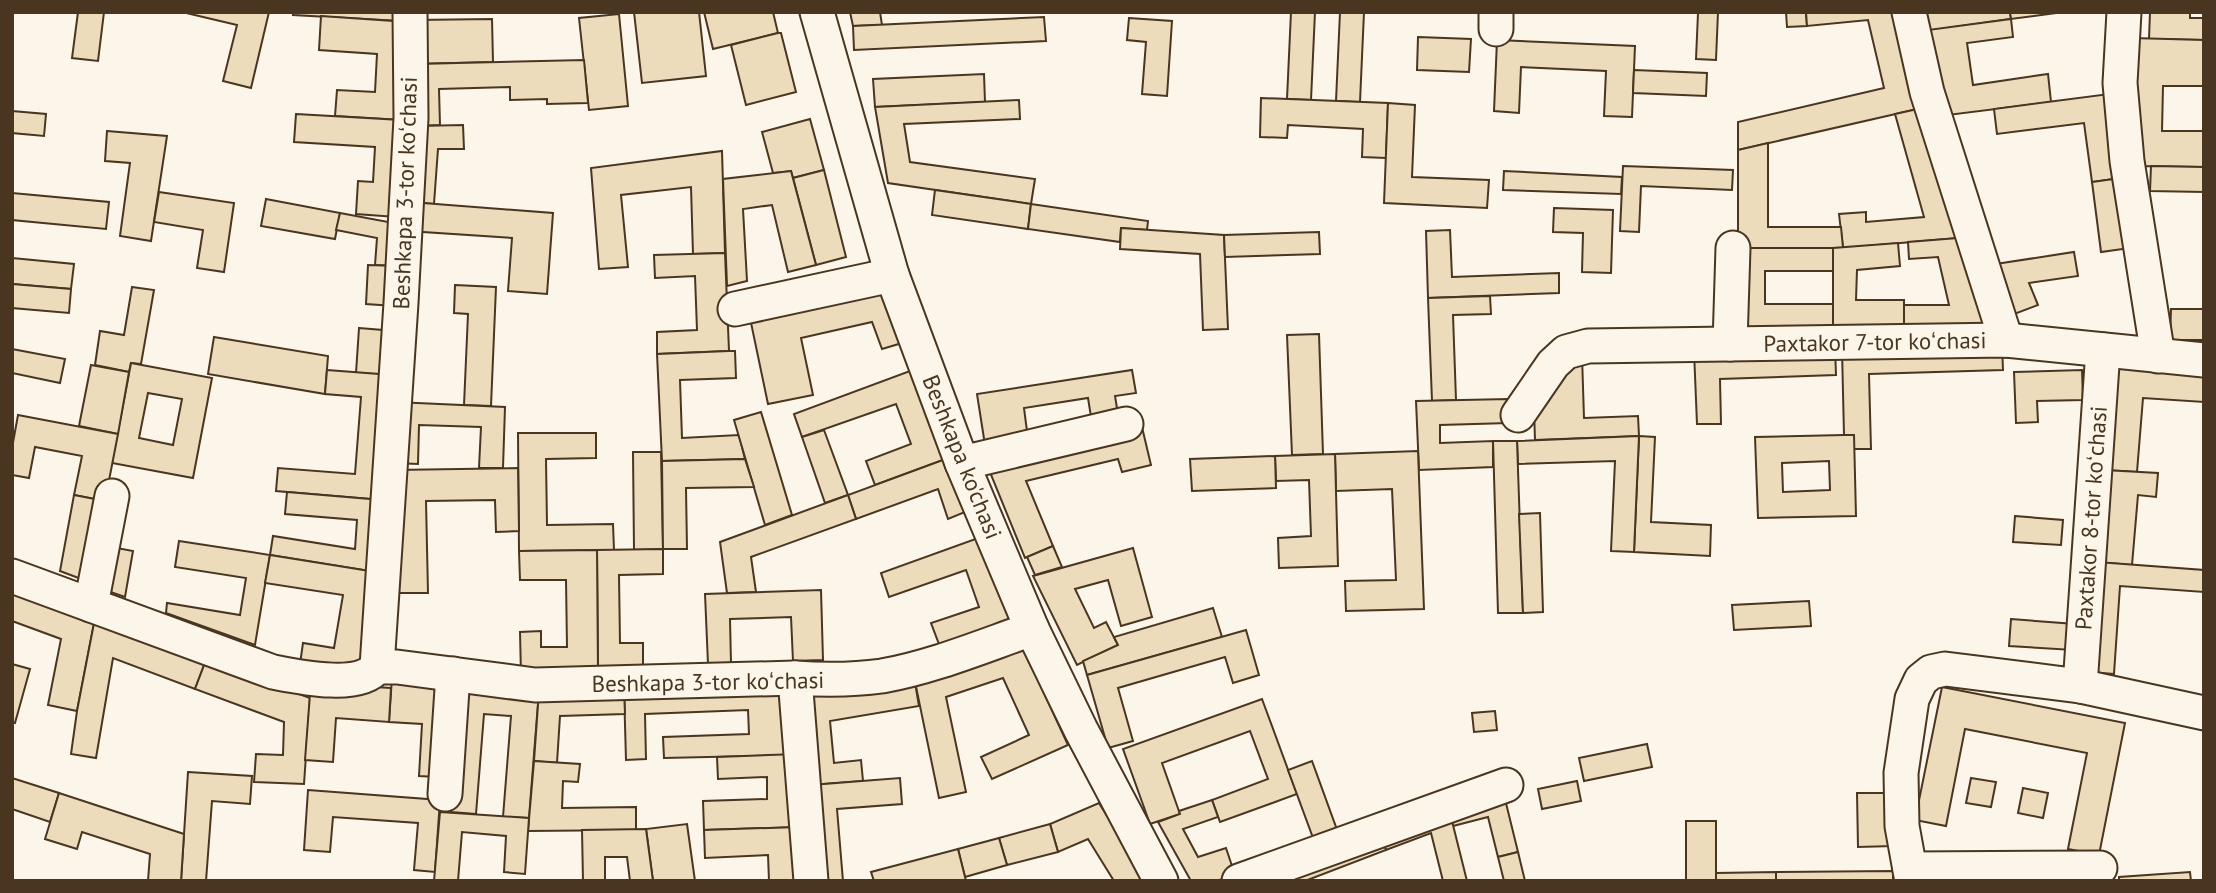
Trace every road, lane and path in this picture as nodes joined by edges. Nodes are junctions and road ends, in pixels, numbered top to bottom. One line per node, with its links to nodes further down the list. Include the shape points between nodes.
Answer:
1 (410, 12): 20 (street, Beshkapa 3-tor koʻchasi, via 411,118)
2 (817, 12): 6 (street, Beshkapa ko'chasi)
3 (1909, 12): 8 (street, Paxtakor 7-tor koʻchasi, via 1927,92)
4 (2124, 12): 11 (street, via 2120,83 2127,161)
5 (1733, 247): 9 (street)
6 (891, 275): 7 (street); 15 (street, Beshkapa ko'chasi)
7 (735, 309)
8 (2006, 340): 9 (street, Paxtakor 7-tor koʻchasi); 10 (street)
9 (1730, 344): 13 (street, Paxtakor 7-tor koʻchasi, via 1588,346 1566,352)
10 (2103, 349): 11 (street); 23 (street, Paxtakor 8-tor koʻchasi)
11 (2158, 356): 12 (street)
12 (2204, 360)
13 (1518, 415)
14 (1126, 424): 15 (street)
15 (962, 463): 19 (street, Beshkapa ko'chasi)
16 (112, 496): 18 (street)
17 (12, 576): 18 (street, Beshkapa 3-tor koʻchasi)
18 (91, 605): 20 (street, Beshkapa 3-tor koʻchasi, via 273,672 342,679 359,678)
19 (1032, 629): 22 (street, Beshkapa 3-tor koʻchasi, via 883,676); 30 (street, Beshkapa ko'chasi)
20 (377, 667): 21 (street, Beshkapa 3-tor koʻchasi)
21 (453, 674): 22 (street, Beshkapa 3-tor koʻchasi, via 535,685); 26 (street)
22 (795, 678): 29 (street)
23 (2080, 686): 24 (street); 28 (street, via 1945,669 1920,680 1912,699 1900,773 1902,826)
24 (2204, 713)
25 (1506, 785): 31 (street)
26 (445, 794)
27 (2099, 868): 28 (street)
28 (1911, 875)
29 (811, 881)
30 (1161, 881)
31 (1239, 881)

